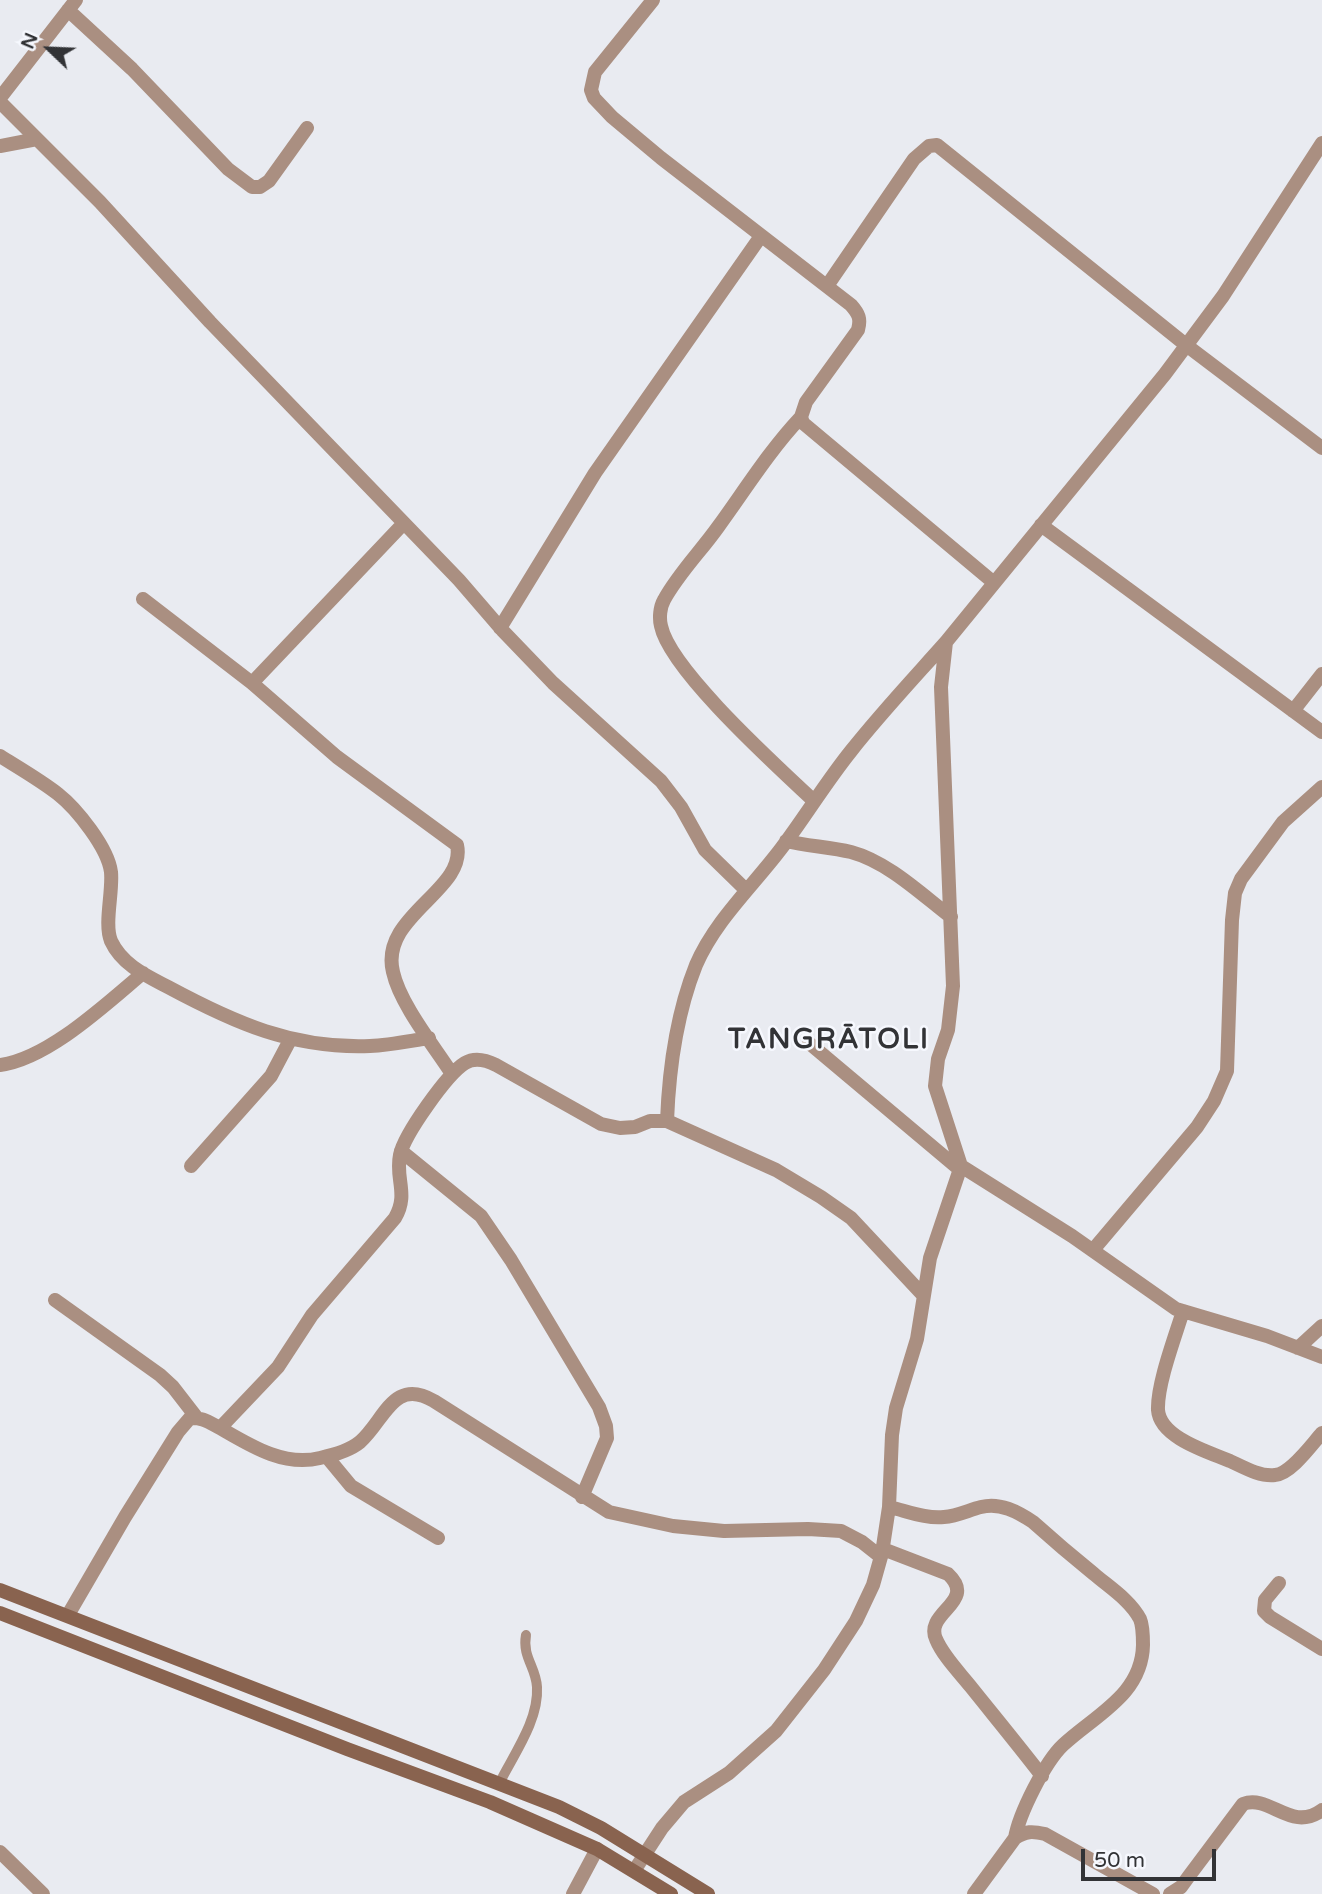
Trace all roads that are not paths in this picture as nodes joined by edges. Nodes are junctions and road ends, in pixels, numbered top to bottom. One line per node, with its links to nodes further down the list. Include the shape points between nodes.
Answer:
1 (653, 0): 8 (street, via 595,72 594,98 661,158)
2 (72, 5): 3 (street); 4 (street, via 228,169 252,187 269,181)
3 (0, 100): 5 (street)
4 (307, 128)
5 (37, 139): 7 (street); 13 (street)
6 (1322, 143): 10 (street)
7 (0, 146)
8 (761, 236): 9 (street); 17 (street, via 595,473)
9 (827, 286): 10 (street, via 914,159 937,145); 11 (street, via 859,313 860,320 858,330 806,402)
10 (1186, 345): 12 (street); 14 (street)
11 (801, 417): 15 (street, via 810,431); 25 (street, via 772,449 664,599 660,617 671,648 705,693)
12 (1322, 448)
13 (404, 523): 17 (street); 20 (street)
14 (1041, 525): 15 (street); 21 (street)
15 (993, 582): 18 (street)
16 (143, 599): 20 (street)
17 (500, 628): 27 (street, via 661,781 705,850)
18 (946, 642): 25 (street); 28 (street, via 940,687)
19 (1322, 674): 21 (street)
20 (252, 683): 30 (street, via 337,757 457,845 459,855 451,874 402,928 391,957 398,987)
21 (1293, 711): 22 (street)
22 (1322, 732)
23 (0, 756): 29 (street, via 59,795 93,833 111,871 110,939 118,953)
24 (1322, 788): 39 (street, via 1283,822 1235,893 1223,1083 1197,1127)
25 (814, 801): 26 (street)
26 (786, 841): 27 (street); 28 (street, via 867,858)
27 (746, 890): 35 (street, via 715,931 685,996 669,1077)
28 (951, 917): 38 (street, via 952,1006 935,1086)
29 (143, 973): 31 (street, via 211,1011); 33 (street, via 47,1047)
30 (429, 1038): 31 (street, via 372,1046); 34 (street)
31 (290, 1040): 37 (street, via 271,1076)
32 (808, 1043): 38 (street)
33 (0, 1065)
34 (452, 1074): 35 (street, via 465,1063 486,1060 600,1124 627,1127); 36 (street)
35 (667, 1121): 40 (street, via 776,1170 821,1197 859,1225)
36 (401, 1151): 47 (street, via 398,1164 403,1198 395,1218 312,1315 278,1367); 50 (street, via 481,1216 599,1407 607,1438)
37 (191, 1166)
38 (960, 1168): 39 (street); 40 (street, via 932,1248)
39 (1093, 1250): 42 (street)
40 (923, 1295): 51 (street, via 917,1339 892,1435)
41 (55, 1300): 46 (street, via 160,1375)
42 (1183, 1311): 44 (street); 48 (street, via 1160,1391 1158,1410 1168,1427 1198,1450 1259,1474 1275,1475 1292,1466)
43 (1322, 1326): 44 (street)
44 (1298, 1348): 45 (street)
45 (1322, 1357)
46 (197, 1418): 47 (street); 57 (street, via 186,1421 178,1432)
47 (220, 1428): 49 (street, via 276,1457 305,1461)
48 (1322, 1433)
49 (327, 1457): 50 (street, via 360,1441 394,1401 412,1392); 52 (street, via 351,1486)
50 (582, 1497): 53 (street, via 609,1512 673,1526 841,1531)
51 (889, 1507): 53 (street); 60 (street, via 932,1517 984,1506 1021,1514 1125,1600 1140,1619 1143,1654 1130,1685 1063,1745)
52 (438, 1538)
53 (882, 1553): 60 (street, via 948,1574 956,1582 957,1595 936,1624 935,1639); 66 (street, via 856,1621 776,1731 729,1773 684,1802)
54 (1279, 1583): 59 (street, via 1265,1600 1264,1611)
55 (0, 1590): 57 (main road)
56 (0, 1613): 64 (main road, via 490,1802)
57 (68, 1615): 61 (main road)
58 (526, 1635): 61 (lane, via 525,1653 537,1686 536,1700)
59 (1322, 1649)
60 (1042, 1776): 63 (street)
61 (500, 1782): 66 (main road, via 601,1828)
62 (1322, 1810): 74 (street, via 1302,1818 1254,1802 1243,1804)
63 (1014, 1838): 72 (street); 73 (street, via 1033,1831 1045,1834)
64 (597, 1849): 67 (main road); 69 (street)
65 (0, 1852): 68 (street)
66 (645, 1854): 67 (street); 71 (main road)
67 (634, 1871): 70 (main road)
68 (43, 1894)
69 (573, 1894)
70 (671, 1894)
71 (708, 1894)
72 (974, 1894)
73 (1153, 1894)
74 (1170, 1894)

